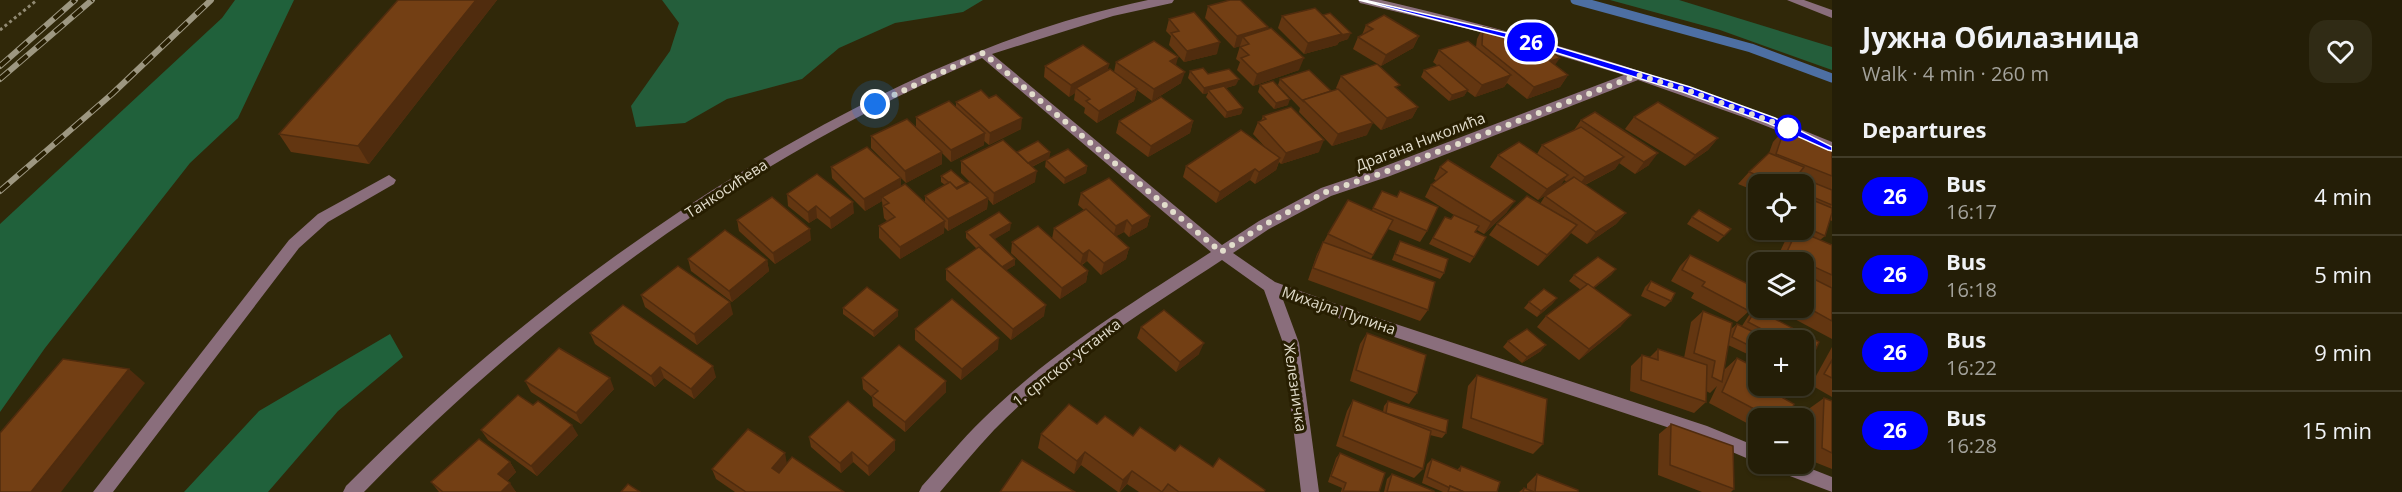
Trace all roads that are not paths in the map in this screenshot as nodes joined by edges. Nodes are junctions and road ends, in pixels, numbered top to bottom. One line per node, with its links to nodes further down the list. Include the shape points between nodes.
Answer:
1 (1168, 0): 5 (street, Танкосићева, via 1106,14)
2 (1364, 0): 6 (street, via 1488,30)
3 (1793, 0): 4 (street)
4 (1832, 14)
5 (983, 53): 9 (street, Михајла Пупина); 15 (street, Танкосићева, via 780,153 637,246 460,385)
6 (1638, 75): 7 (street, via 1772,121); 9 (street, Драгана Николића, via 1326,192)
7 (1832, 147)
8 (389, 180): 14 (street, via 323,218 294,244)
9 (1221, 252): 10 (street, Михајла Пупина); 16 (street, 1. српског устанка, via 1100,332 1048,372 989,424)
10 (1270, 286): 11 (street, Михајла Пупина, via 1691,428); 17 (street, Железничка, via 1291,343)
11 (1748, 451)
12 (1805, 474): 13 (street)
13 (1832, 485)
14 (102, 492)
15 (352, 492)
16 (927, 492)
17 (1310, 492)

